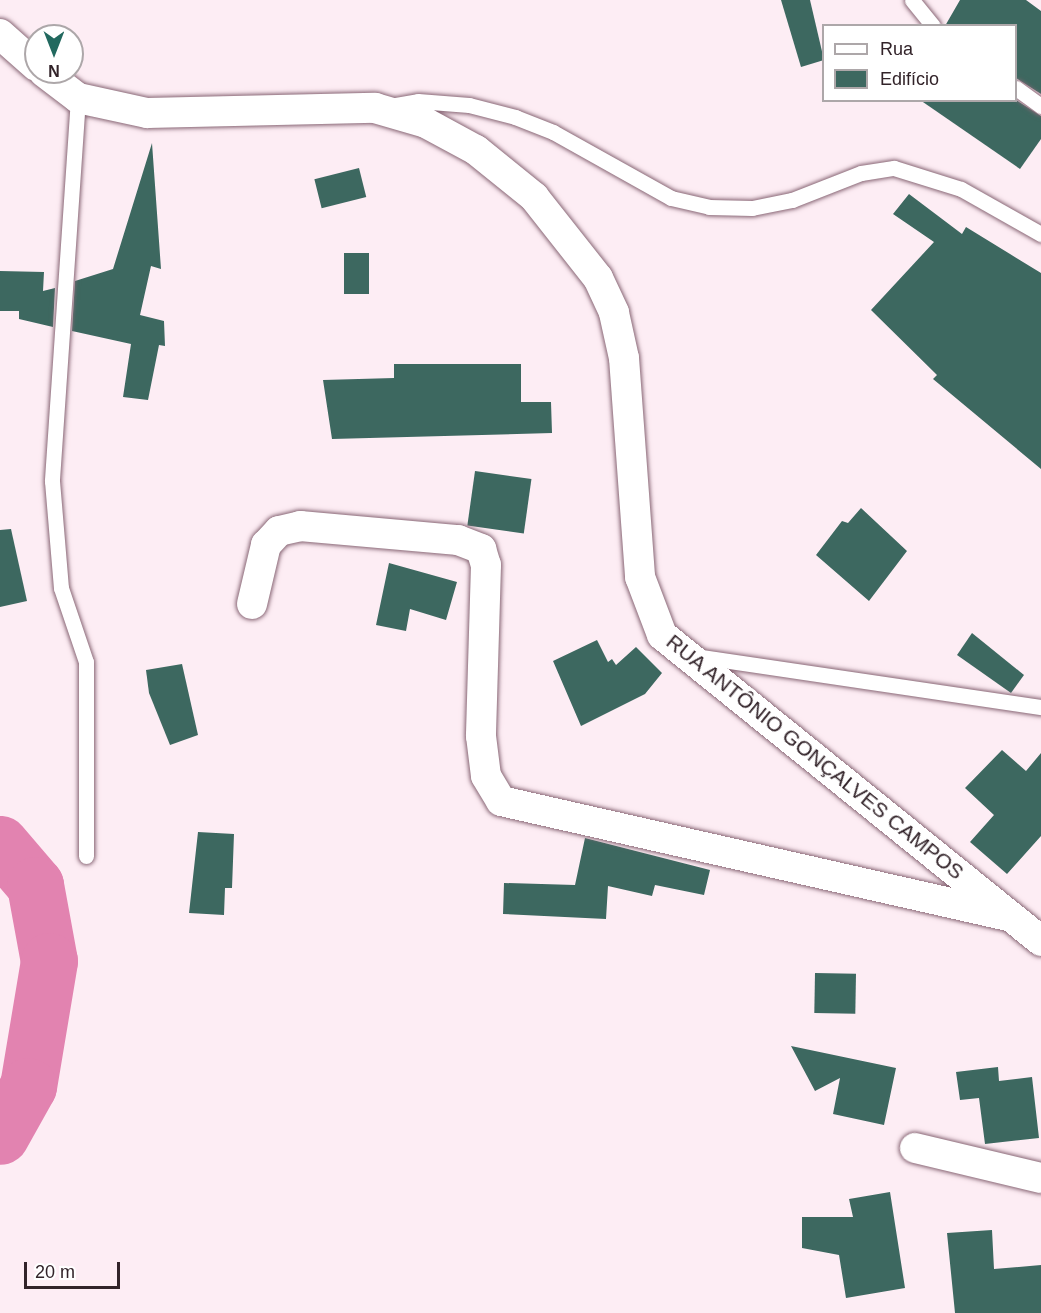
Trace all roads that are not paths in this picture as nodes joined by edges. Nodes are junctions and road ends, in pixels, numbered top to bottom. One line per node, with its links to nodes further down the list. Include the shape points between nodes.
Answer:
1 (912, 0): 2 (lane)
2 (931, 24)
3 (0, 34): 4 (street)
4 (24, 55)
5 (60, 84): 7 (street, RUA ANTÔNIO GONÇALVES CAMPOS)
6 (1017, 89): 8 (lane)
7 (78, 98): 9 (street, RUA ANTÔNIO GONÇALVES CAMPOS, via 147,113); 14 (lane, via 52,481 61,588 86,662)
8 (1041, 106)
9 (375, 108): 10 (lane, via 418,101 469,105 515,117 671,198 709,207 752,208 792,200 861,173 894,168 961,189); 12 (street, RUA ANTÔNIO GONÇALVES CAMPOS, via 426,123 476,150 534,197 598,278 614,313 624,358 640,577 658,628)
10 (1041, 234)
11 (252, 604): 15 (street, via 266,545 279,531 300,526 459,540 481,549 486,565 481,736 486,776 501,801)
12 (683, 654): 13 (lane); 15 (street, RUA ANTÔNIO GONÇALVES CAMPOS)
13 (1041, 707)
14 (86, 856)
15 (1011, 916): 16 (street, RUA ANTÔNIO GONÇALVES CAMPOS)
16 (1041, 941)
17 (915, 1148): 18 (street)
18 (1041, 1178)

